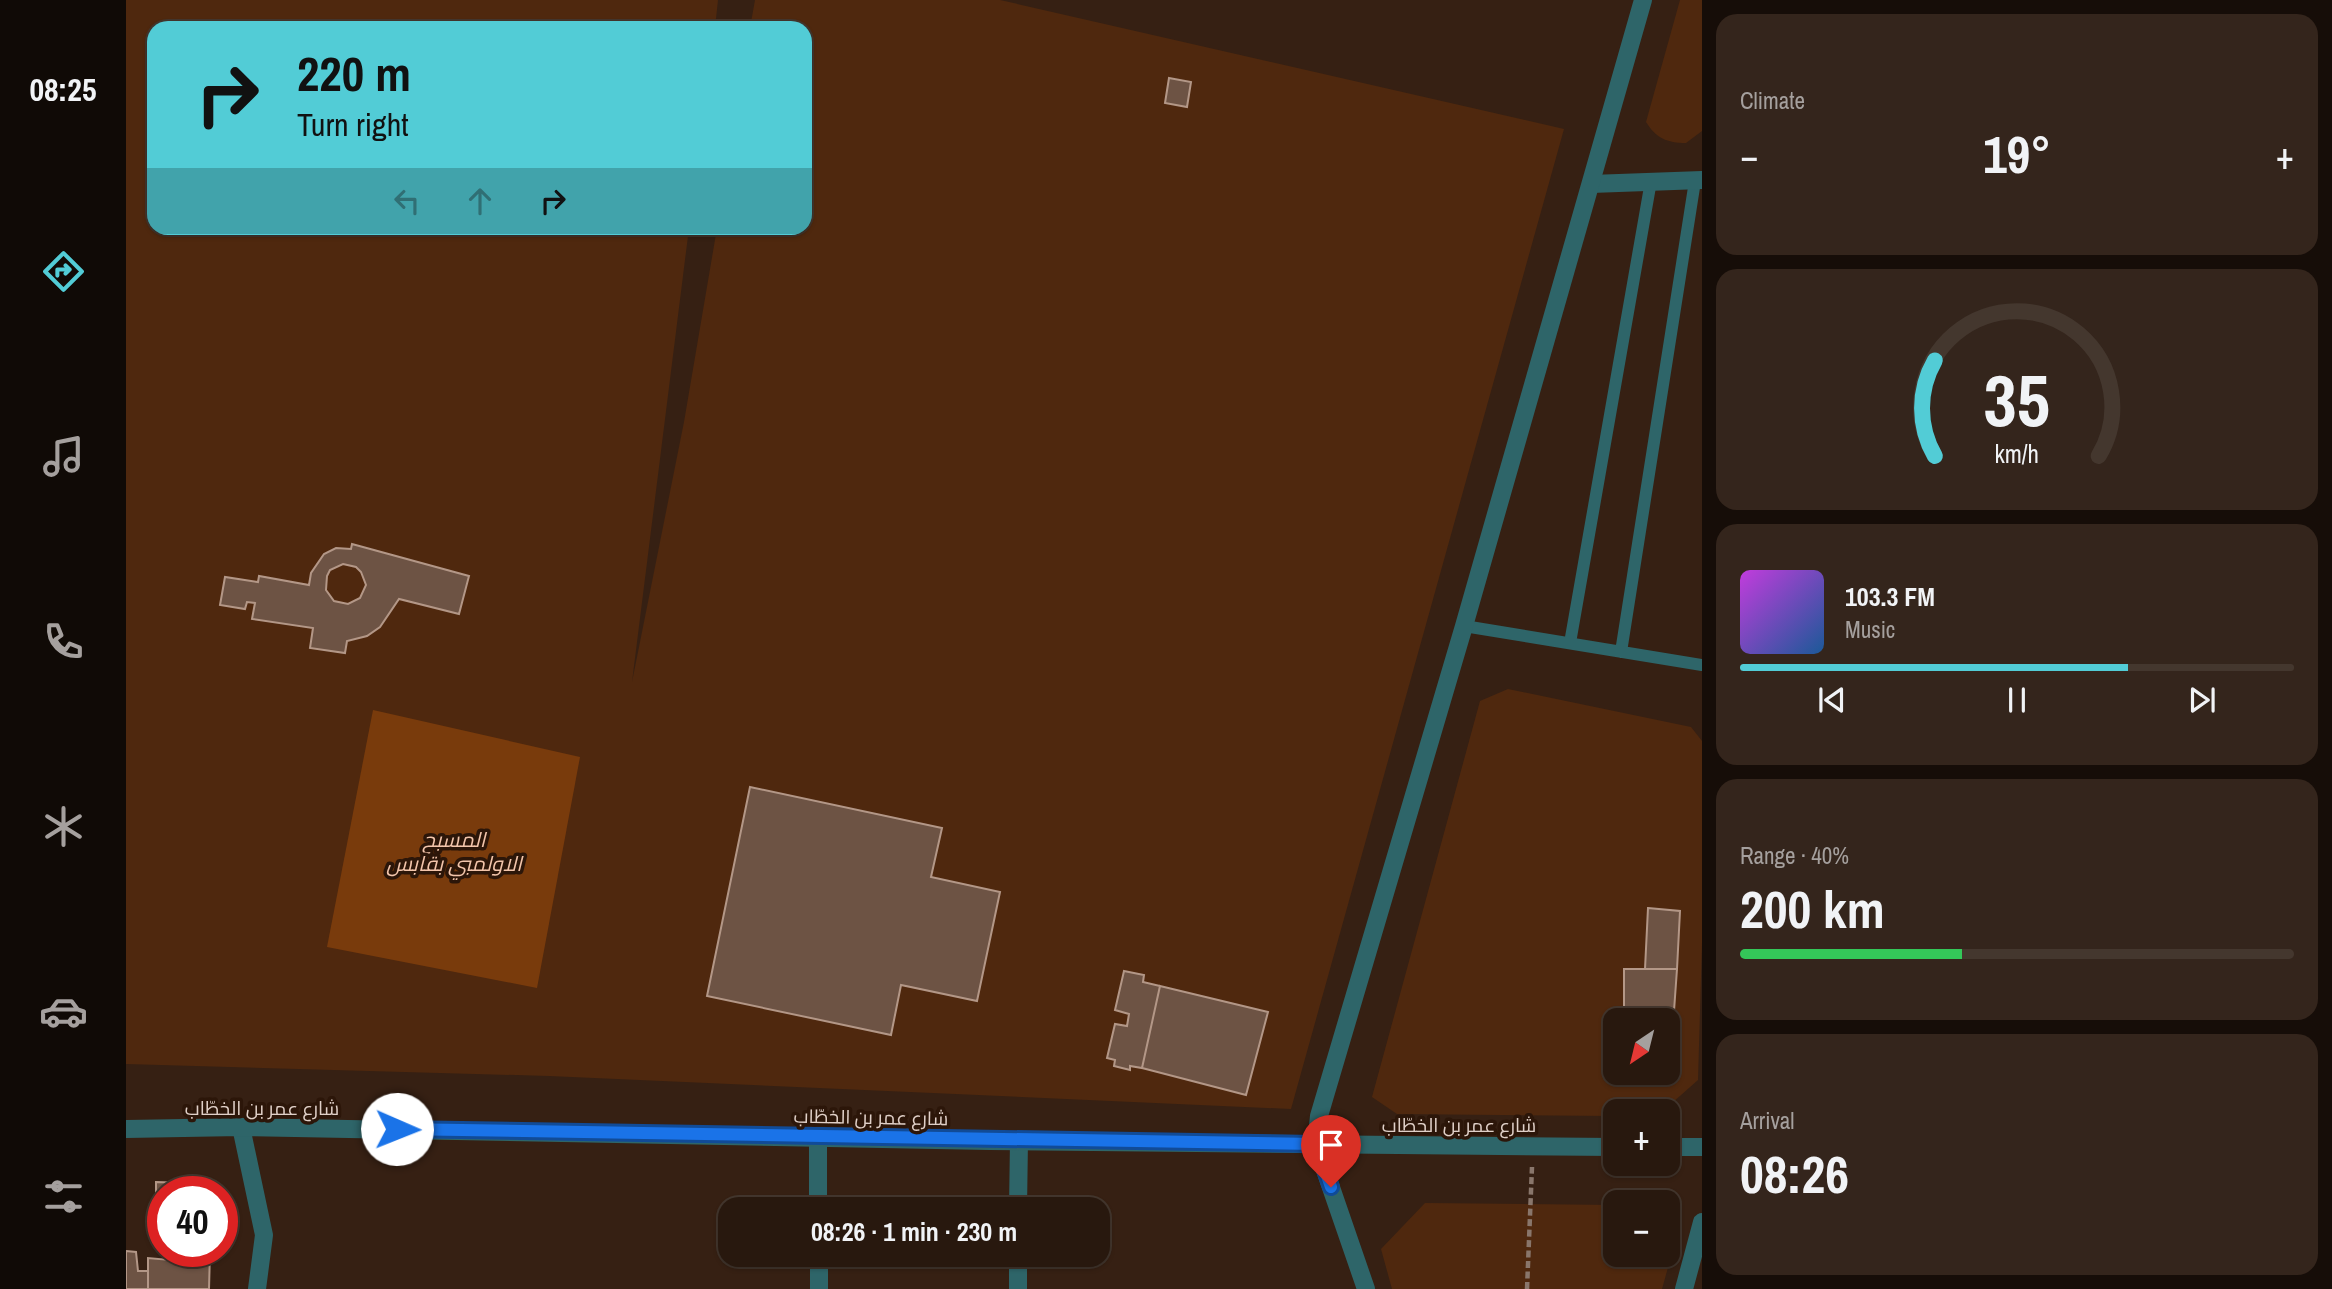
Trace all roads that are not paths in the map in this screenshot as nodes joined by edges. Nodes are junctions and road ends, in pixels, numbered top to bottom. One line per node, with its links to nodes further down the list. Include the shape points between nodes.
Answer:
1 (1643, 0): 4 (street)
2 (1651, 181): 3 (street); 4 (street); 6 (lane)
3 (1699, 181): 7 (lane)
4 (1591, 184): 5 (street)
5 (1464, 626): 6 (lane); 13 (street, via 1319,1116)
6 (1570, 643): 7 (lane)
7 (1621, 652): 8 (lane)
8 (1702, 665)
9 (241, 1127): 10 (street, شارع عمر بن الخطّاب); 11 (street, شارع عمر بن الخطّاب); 22 (street, via 264,1235)
10 (126, 1129)
11 (818, 1136): 12 (street, شارع عمر بن الخطّاب); 17 (street)
12 (1018, 1140): 13 (street, شارع عمر بن الخطّاب); 18 (street)
13 (1316, 1144): 14 (street, شارع عمر بن الخطّاب); 25 (street)
14 (1603, 1147)
15 (1680, 1147): 16 (street)
16 (1702, 1147)
17 (818, 1197)
18 (1018, 1197)
19 (1702, 1222): 26 (street)
20 (819, 1267): 23 (street)
21 (1018, 1267): 24 (street)
22 (257, 1289)
23 (819, 1289)
24 (1018, 1289)
25 (1366, 1289)
26 (1684, 1289)

